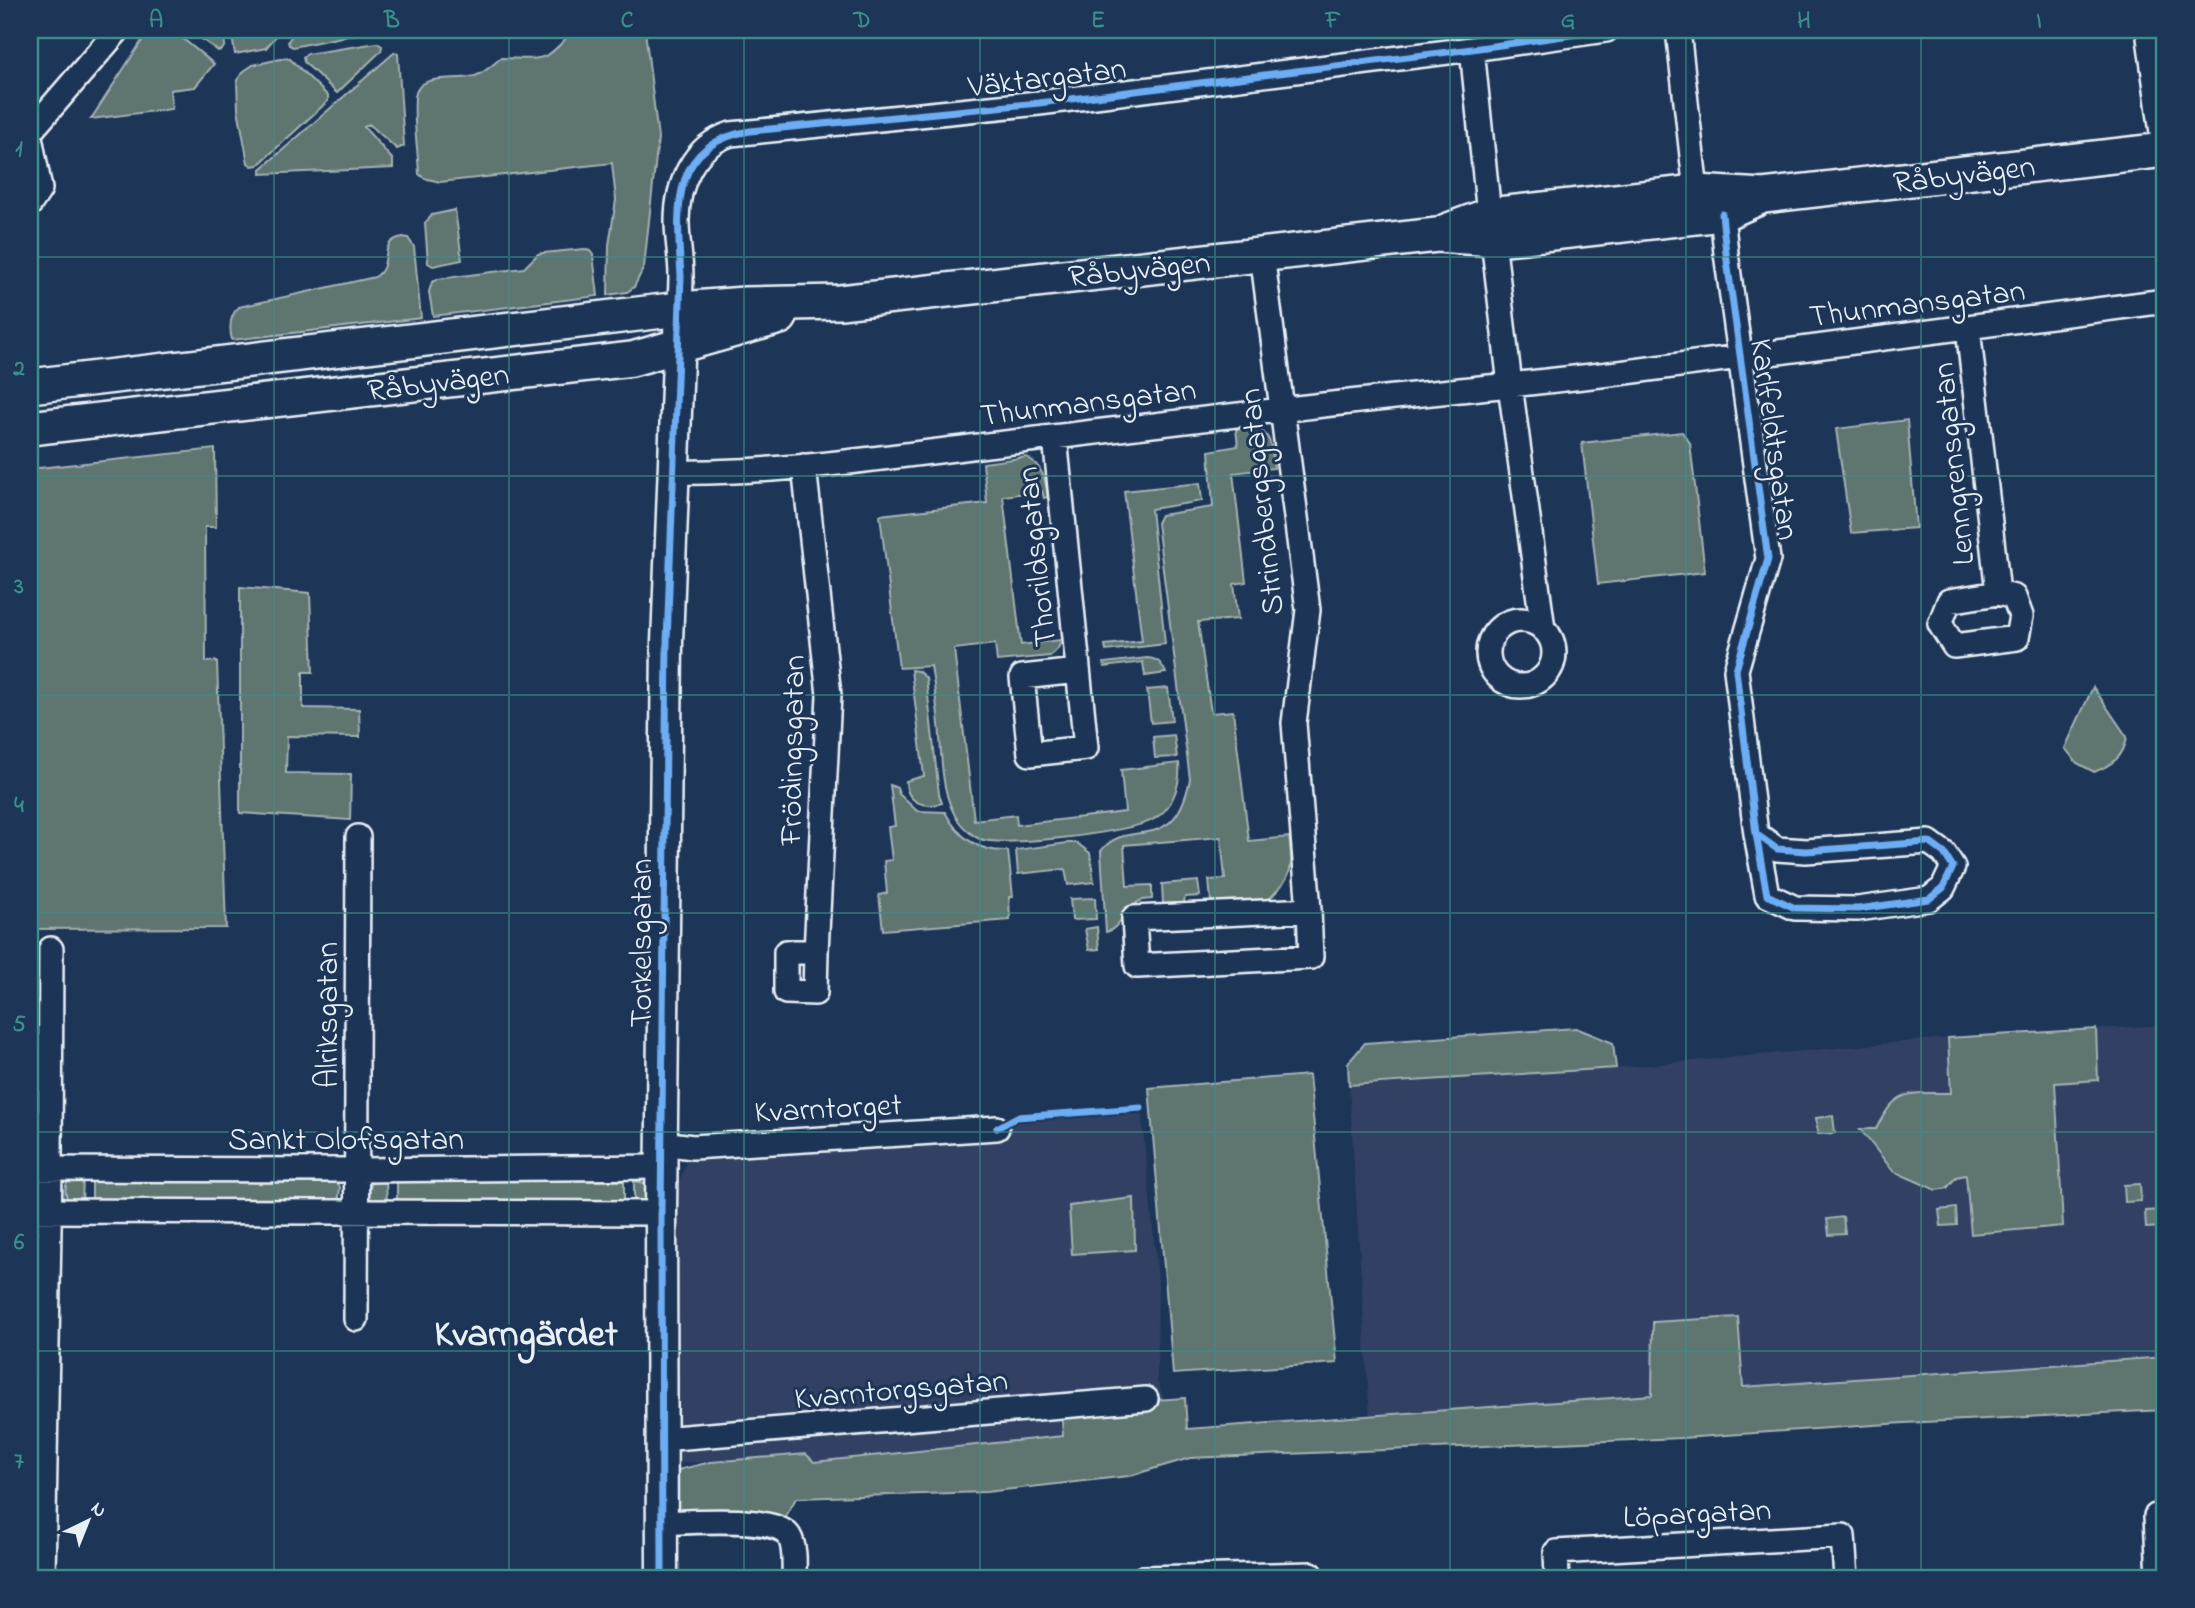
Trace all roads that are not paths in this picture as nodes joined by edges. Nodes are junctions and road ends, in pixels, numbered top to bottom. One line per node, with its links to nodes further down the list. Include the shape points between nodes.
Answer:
1 (118, 30): 6 (street)
2 (1606, 30): 5 (street, Väktargatan)
3 (1678, 30): 9 (street)
4 (2148, 30): 8 (street)
5 (1472, 49): 13 (street); 17 (street, Väktargatan, via 725,136 697,156 682,188 677,220)
6 (30, 132)
7 (30, 137): 11 (street, via 40,190)
8 (2165, 152): 10 (main road, Råbyvägen)
9 (1696, 192): 10 (main road, Råbyvägen); 13 (main road, Råbyvägen)
10 (1763, 196): 12 (main road, Råbyvägen)
11 (30, 204)
12 (1722, 214): 13 (main road, Råbyvägen); 20 (street, Karlfeldtsgatan)
13 (1491, 227): 14 (main road, Råbyvägen); 21 (street)
14 (1262, 254): 16 (main road, Råbyvägen); 23 (street, Strindbergsgatan)
15 (2165, 301): 18 (street, Thunmansgatan)
16 (840, 302): 17 (main road, Råbyvägen); 19 (main road, Råbyvägen)
17 (680, 309): 19 (street, Torkelsgatan); 22 (main road, Råbyvägen)
18 (1968, 328): 20 (street, Thunmansgatan); 28 (street, Lenngrensgatan)
19 (678, 344): 24 (main road, Råbyvägen, via 632,359); 27 (street, Torkelsgatan)
20 (1741, 355): 21 (street, Thunmansgatan); 31 (street, Karlfeldtsgatan, via 1768,559 1736,670)
21 (1510, 385): 23 (street, Thunmansgatan); 29 (street)
22 (30, 386)
23 (1282, 409): 25 (street, Thunmansgatan); 33 (street, Strindbergsgatan, via 1308,610 1294,723)
24 (30, 428)
25 (1055, 437): 26 (street, Thunmansgatan); 30 (street, Thorildsgatan)
26 (804, 466): 27 (street, Thunmansgatan); 35 (street, Frödingsgatan, via 830,695)
27 (673, 472): 37 (street, Torkelsgatan)
28 (1998, 593)
29 (1543, 629)
30 (1079, 671)
31 (1756, 834): 31 (street, Karlfeldtsgatan, via 1768,895 1795,908 1858,909 1929,899 1944,888 1953,867 1929,842 1805,851 1777,849)
32 (358, 837): 39 (street, Alriksgatan)
33 (1308, 910): 33 (street, Strindbergsgatan, via 1134,918 1137,965 1311,957)
34 (51, 949): 38 (street)
35 (816, 952)
36 (997, 1128): 37 (street, Kvarntorget, via 693,1147)
37 (662, 1155): 39 (street, Sankt Olofsgatan); 42 (street, Torkelsgatan)
38 (40, 1169): 39 (street, Sankt Olofsgatan); 40 (street)
39 (358, 1170): 41 (street, Alriksgatan)
40 (40, 1211): 41 (street); 48 (street)
41 (358, 1211): 42 (street); 43 (street, Alriksgatan)
42 (661, 1213): 45 (street, Torkelsgatan)
43 (356, 1319)
44 (1146, 1399): 45 (street, Kvarntorgsgatan)
45 (660, 1439): 47 (street, Torkelsgatan)
46 (2165, 1516): 55 (street, via 2156,1516)
47 (663, 1523): 49 (street, Torkelsgatan); 50 (street, via 708,1521 780,1527 793,1546)
48 (43, 1578)
49 (662, 1578)
50 (794, 1578)
51 (1143, 1578): 52 (street, via 1311,1574)
52 (1311, 1578)
53 (1557, 1578): 54 (street, Löpargatan, via 1556,1552 1843,1536)
54 (1846, 1578)
55 (2159, 1578)

